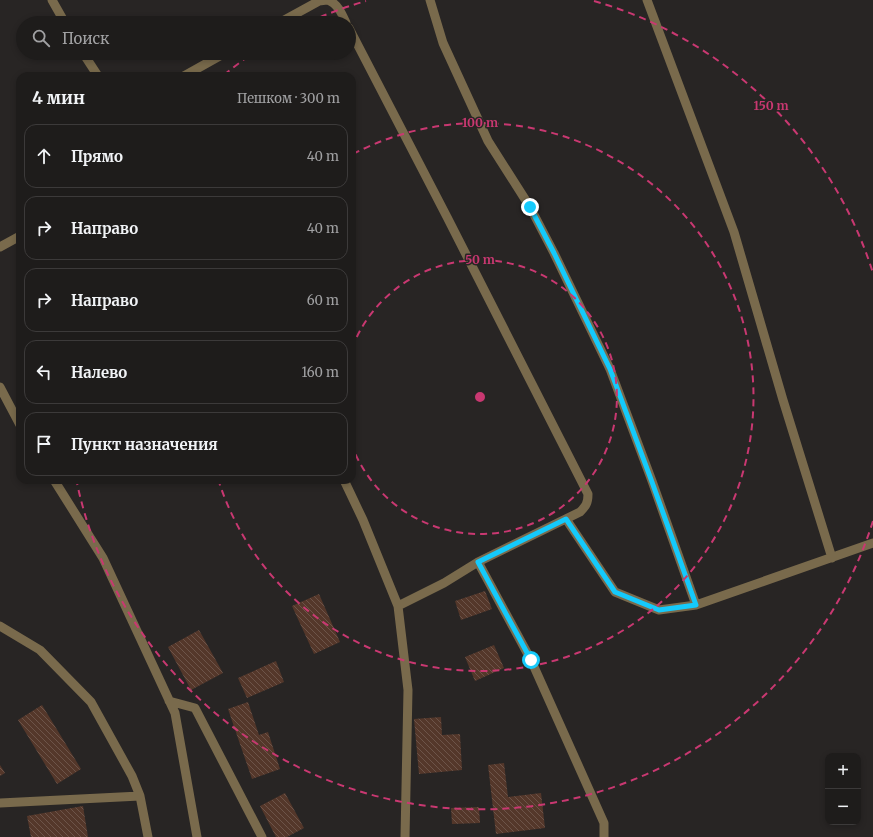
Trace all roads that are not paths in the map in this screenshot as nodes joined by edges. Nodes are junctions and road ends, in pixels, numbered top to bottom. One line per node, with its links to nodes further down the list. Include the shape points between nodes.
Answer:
1 (52, 0): 5 (lane)
2 (328, 0): 6 (lane, via 319,1); 7 (lane, via 338,7)
3 (430, 0): 23 (lane, via 443,43 488,141 530,207 610,369)
4 (647, 0): 21 (lane, via 734,232)
5 (61, 16)
6 (291, 16)
7 (342, 16)
8 (356, 42): 19 (lane, via 588,494 585,507)
9 (88, 60): 11 (lane)
10 (213, 60): 12 (lane)
11 (95, 72)
12 (191, 72)
13 (16, 238): 14 (lane)
14 (0, 246)
15 (0, 387): 16 (lane)
16 (16, 417)
17 (57, 484): 26 (lane, via 103,558)
18 (346, 484): 24 (lane)
19 (566, 519): 22 (lane); 23 (lane, via 615,592 659,610)
20 (873, 543): 21 (lane)
21 (832, 558): 23 (lane)
22 (478, 562): 24 (lane, via 444,583); 33 (lane, via 531,660 604,822)
23 (696, 605)
24 (398, 606): 32 (lane, via 408,690)
25 (0, 626): 27 (lane, via 40,650 91,702 132,776)
26 (169, 700): 30 (lane, via 175,714); 31 (lane, via 195,708)
27 (140, 796): 28 (lane); 29 (lane)
28 (0, 803)
29 (148, 837)
30 (197, 837)
31 (262, 837)
32 (405, 837)
33 (604, 837)

